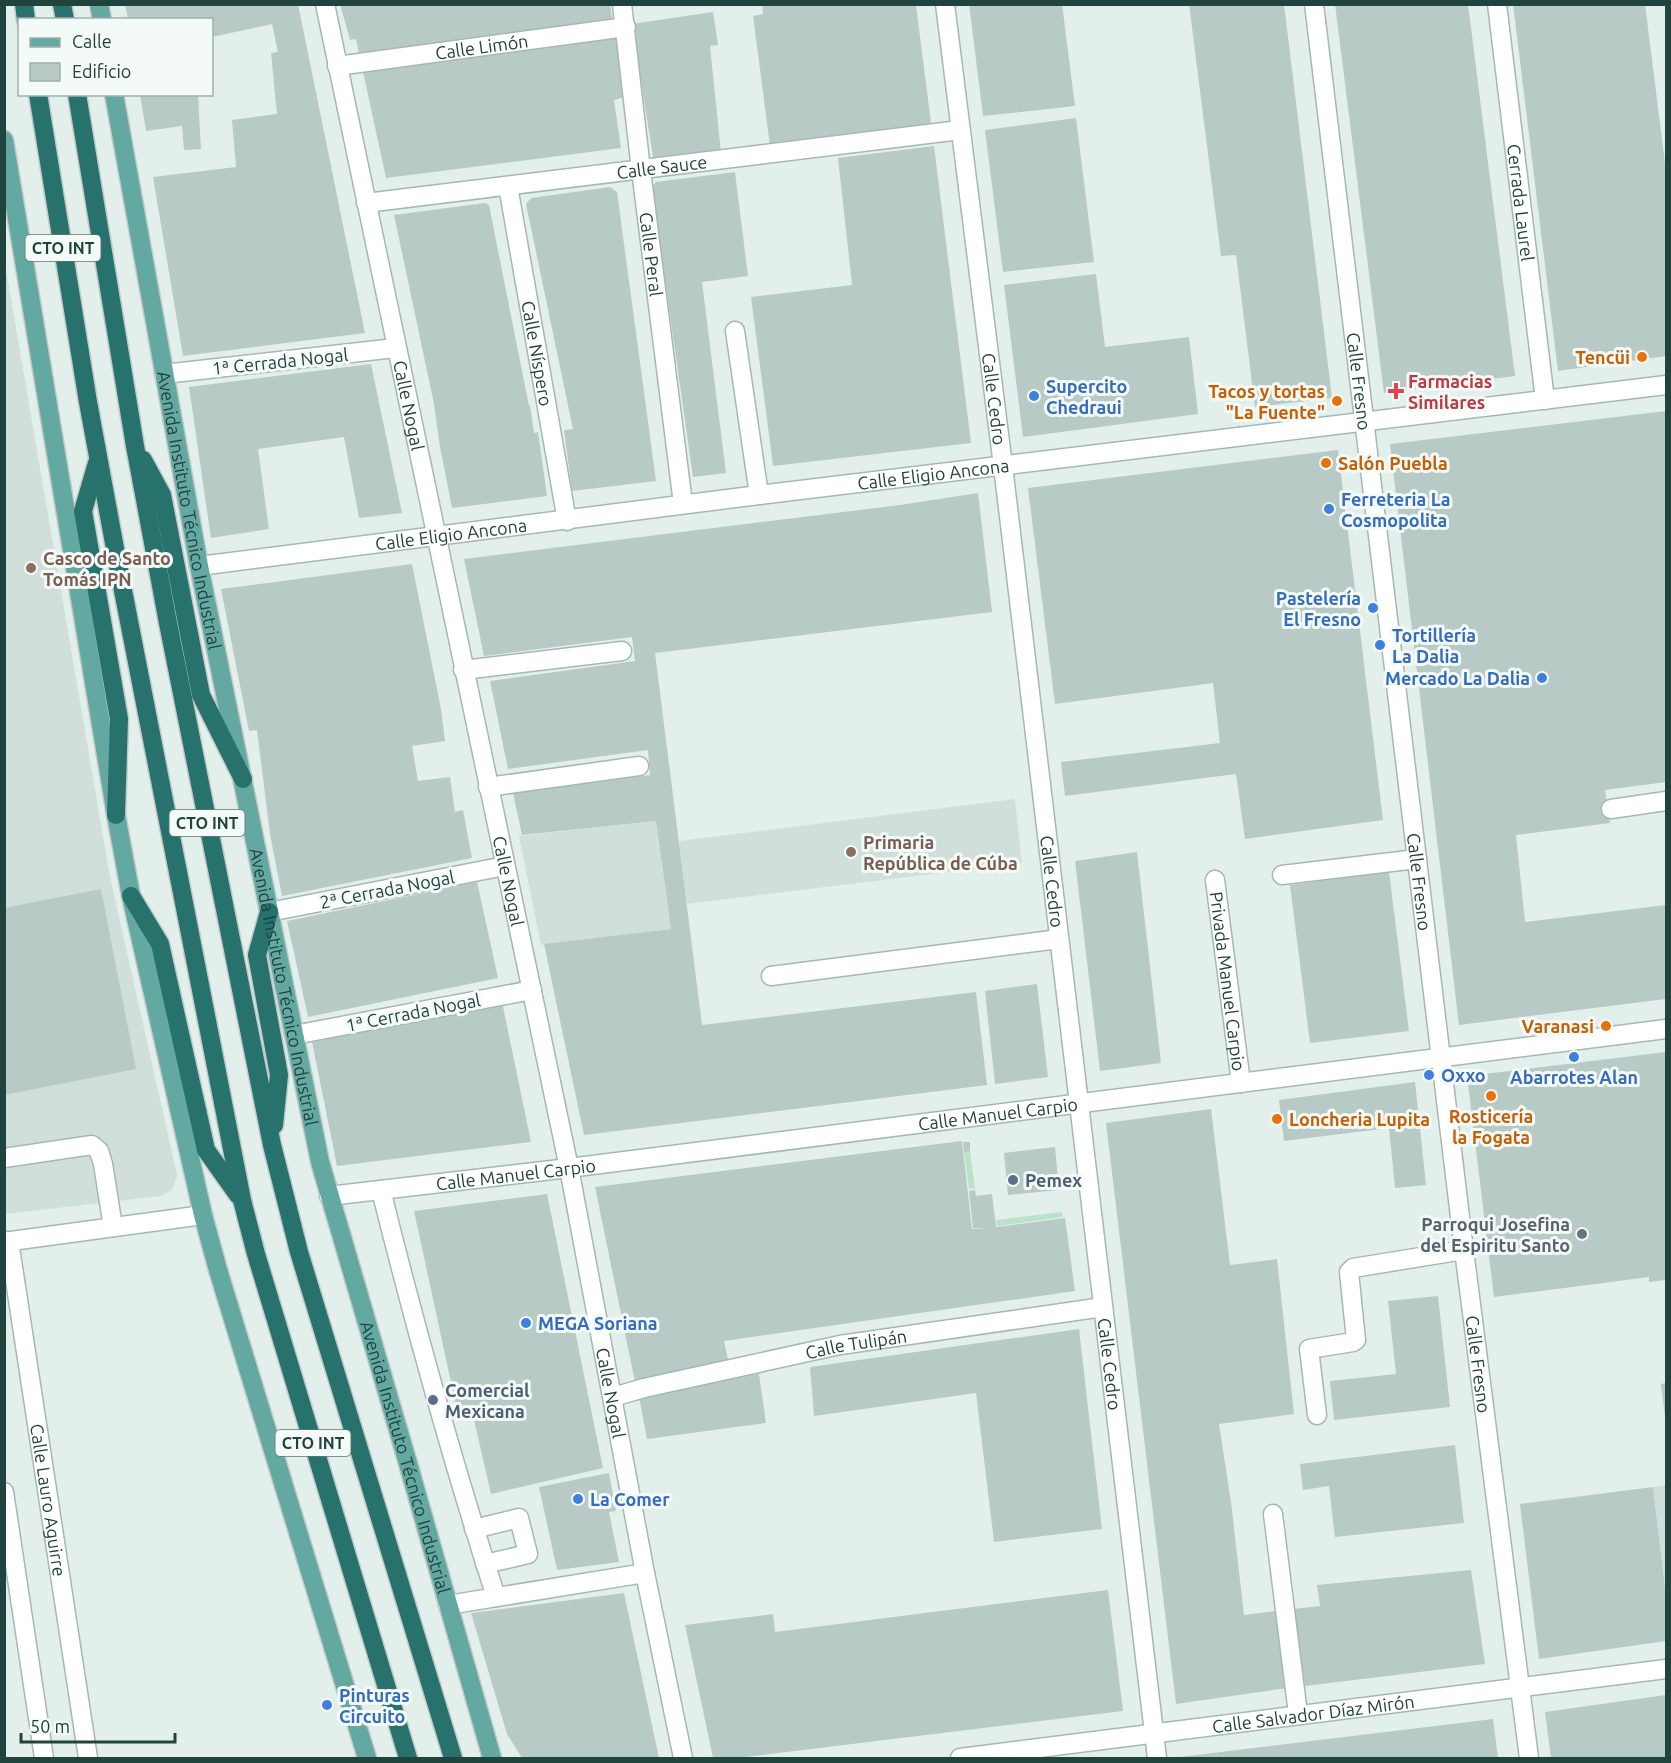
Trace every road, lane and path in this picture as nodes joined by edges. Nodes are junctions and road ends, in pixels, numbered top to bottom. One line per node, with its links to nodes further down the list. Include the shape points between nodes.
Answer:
1 (325, 4): 7 (street, Calle Nogal)
2 (622, 4): 6 (street, Calle Peral)
3 (945, 4): 11 (street, Calle Cedro)
4 (1314, 4): 21 (street, Calle Fresno)
5 (1497, 4): 20 (street, Cerrada Laurel)
6 (626, 27): 7 (street, Calle Limón); 13 (street, Calle Peral)
7 (337, 66): 15 (street, Calle Nogal)
8 (38, 96): 23 (highway, CTO INT)
9 (77, 96): 22 (highway, CTO INT)
10 (114, 96): 18 (main road, Avenida Instituto Técnico Industrial / CTO INT)
11 (960, 130): 13 (street, Calle Sauce); 24 (street, Calle Cedro)
12 (4, 140): 37 (main road, CTO INT)
13 (641, 170): 14 (street, Calle Sauce); 26 (street, Calle Peral)
14 (508, 186): 15 (street, Calle Sauce); 27 (street, Calle Níspero)
15 (366, 203): 17 (street, Calle Nogal)
16 (735, 331): 25 (street)
17 (396, 348): 18 (street, 1ª Cerrada Nogal); 28 (street, Calle Nogal)
18 (164, 374): 29 (main road, Avenida Instituto Técnico Industrial / CTO INT)
19 (1666, 386): 20 (street, Calle Eligio Ancona)
20 (1545, 400): 21 (street, Calle Eligio Ancona)
21 (1363, 421): 24 (street, Calle Eligio Ancona); 38 (street, Calle Fresno)
22 (135, 446): 33 (highway, via 162,495 201,695); 52 (highway, CTO INT)
23 (99, 458): 37 (highway, via 83,511 119,719); 57 (highway, CTO INT)
24 (1004, 466): 25 (street, Calle Eligio Ancona); 44 (street, Calle Cedro)
25 (759, 495): 26 (street, Calle Eligio Ancona)
26 (683, 504): 27 (street, Calle Eligio Ancona)
27 (567, 521): 28 (street, Calle Eligio Ancona)
28 (436, 535): 29 (street, Calle Eligio Ancona); 31 (street, Calle Nogal)
29 (200, 566): 33 (main road, Avenida Instituto Técnico Industrial / CTO INT)
30 (622, 651): 31 (street)
31 (463, 670): 34 (street, Calle Nogal)
32 (639, 766): 34 (street)
33 (243, 779): 43 (main road, Avenida Instituto Técnico Industrial / CTO INT)
34 (488, 787): 39 (street, Calle Nogal)
35 (1666, 801): 36 (street)
36 (1611, 809)
37 (116, 815): 42 (main road, CTO INT)
38 (1417, 859): 40 (street); 49 (street, Calle Fresno)
39 (505, 866): 43 (street, 2ª Cerrada Nogal); 46 (street, Calle Nogal)
40 (1282, 874)
41 (1215, 880): 50 (street, Privada Manuel Carpio)
42 (131, 896): 57 (highway, via 160,944 206,1150); 58 (main road, CTO INT)
43 (269, 912): 48 (main road, Avenida Instituto Técnico Industrial / CTO INT); 52 (highway, via 257,955 279,1075)
44 (1059, 939): 45 (street); 51 (street, Calle Cedro)
45 (771, 976)
46 (532, 990): 48 (street, 1ª Cerrada Nogal); 54 (street, Calle Nogal)
47 (1666, 1029): 49 (street, Calle Manuel Carpio)
48 (294, 1035): 56 (main road, Avenida Instituto Técnico Industrial / CTO INT)
49 (1441, 1057): 50 (street, Calle Manuel Carpio); 61 (street, Calle Fresno)
50 (1241, 1083): 51 (street, Calle Manuel Carpio)
51 (1080, 1103): 54 (street, Calle Manuel Carpio); 62 (street, Calle Cedro)
52 (272, 1145): 83 (highway, CTO INT, via 299,1252)
53 (4, 1158): 59 (street, via 92,1145 99,1151 103,1164)
54 (569, 1168): 55 (street, Calle Manuel Carpio); 63 (street, Calle Nogal)
55 (381, 1190): 56 (street, Calle Manuel Carpio); 68 (street)
56 (329, 1196): 72 (main road, Avenida Instituto Técnico Industrial / CTO INT)
57 (242, 1200): 82 (highway, CTO INT)
58 (203, 1215): 59 (street); 76 (main road, CTO INT)
59 (113, 1227): 60 (street)
60 (7, 1242): 79 (street, Calle Lauro Aguirre)
61 (1464, 1250): 64 (street, via 1348,1272 1356,1340 1309,1349); 74 (street, Calle Fresno)
62 (1103, 1307): 63 (street, Calle Tulipán, via 840,1345); 77 (street, Calle Cedro)
63 (613, 1397): 70 (street, Calle Nogal)
64 (1317, 1415)
65 (4, 1492): 67 (street)
66 (1273, 1514): 75 (street)
67 (7, 1529): 78 (street)
68 (474, 1529): 69 (street); 69 (street, via 519,1518 528,1554)
69 (486, 1564): 71 (street)
70 (645, 1573): 71 (street); 85 (street, Calle Nogal)
71 (496, 1597): 72 (street)
72 (448, 1605): 84 (main road, Avenida Instituto Técnico Industrial / CTO INT)
73 (1666, 1669): 74 (street, Calle Salvador Díaz Mirón)
74 (1520, 1687): 75 (street, Calle Salvador Díaz Mirón); 88 (street, Calle Fresno)
75 (1298, 1714): 77 (street, Calle Salvador Díaz Mirón)
76 (360, 1734): 80 (main road); 81 (main road, CTO INT)
77 (1154, 1735): 86 (street, Calle Salvador Díaz Mirón); 87 (street, Calle Cedro)
78 (44, 1758)
79 (88, 1758)
80 (356, 1758)
81 (367, 1758)
82 (408, 1758)
83 (453, 1758)
84 (492, 1758)
85 (683, 1758)
86 (960, 1758)
87 (1157, 1758)
88 (1529, 1758)

